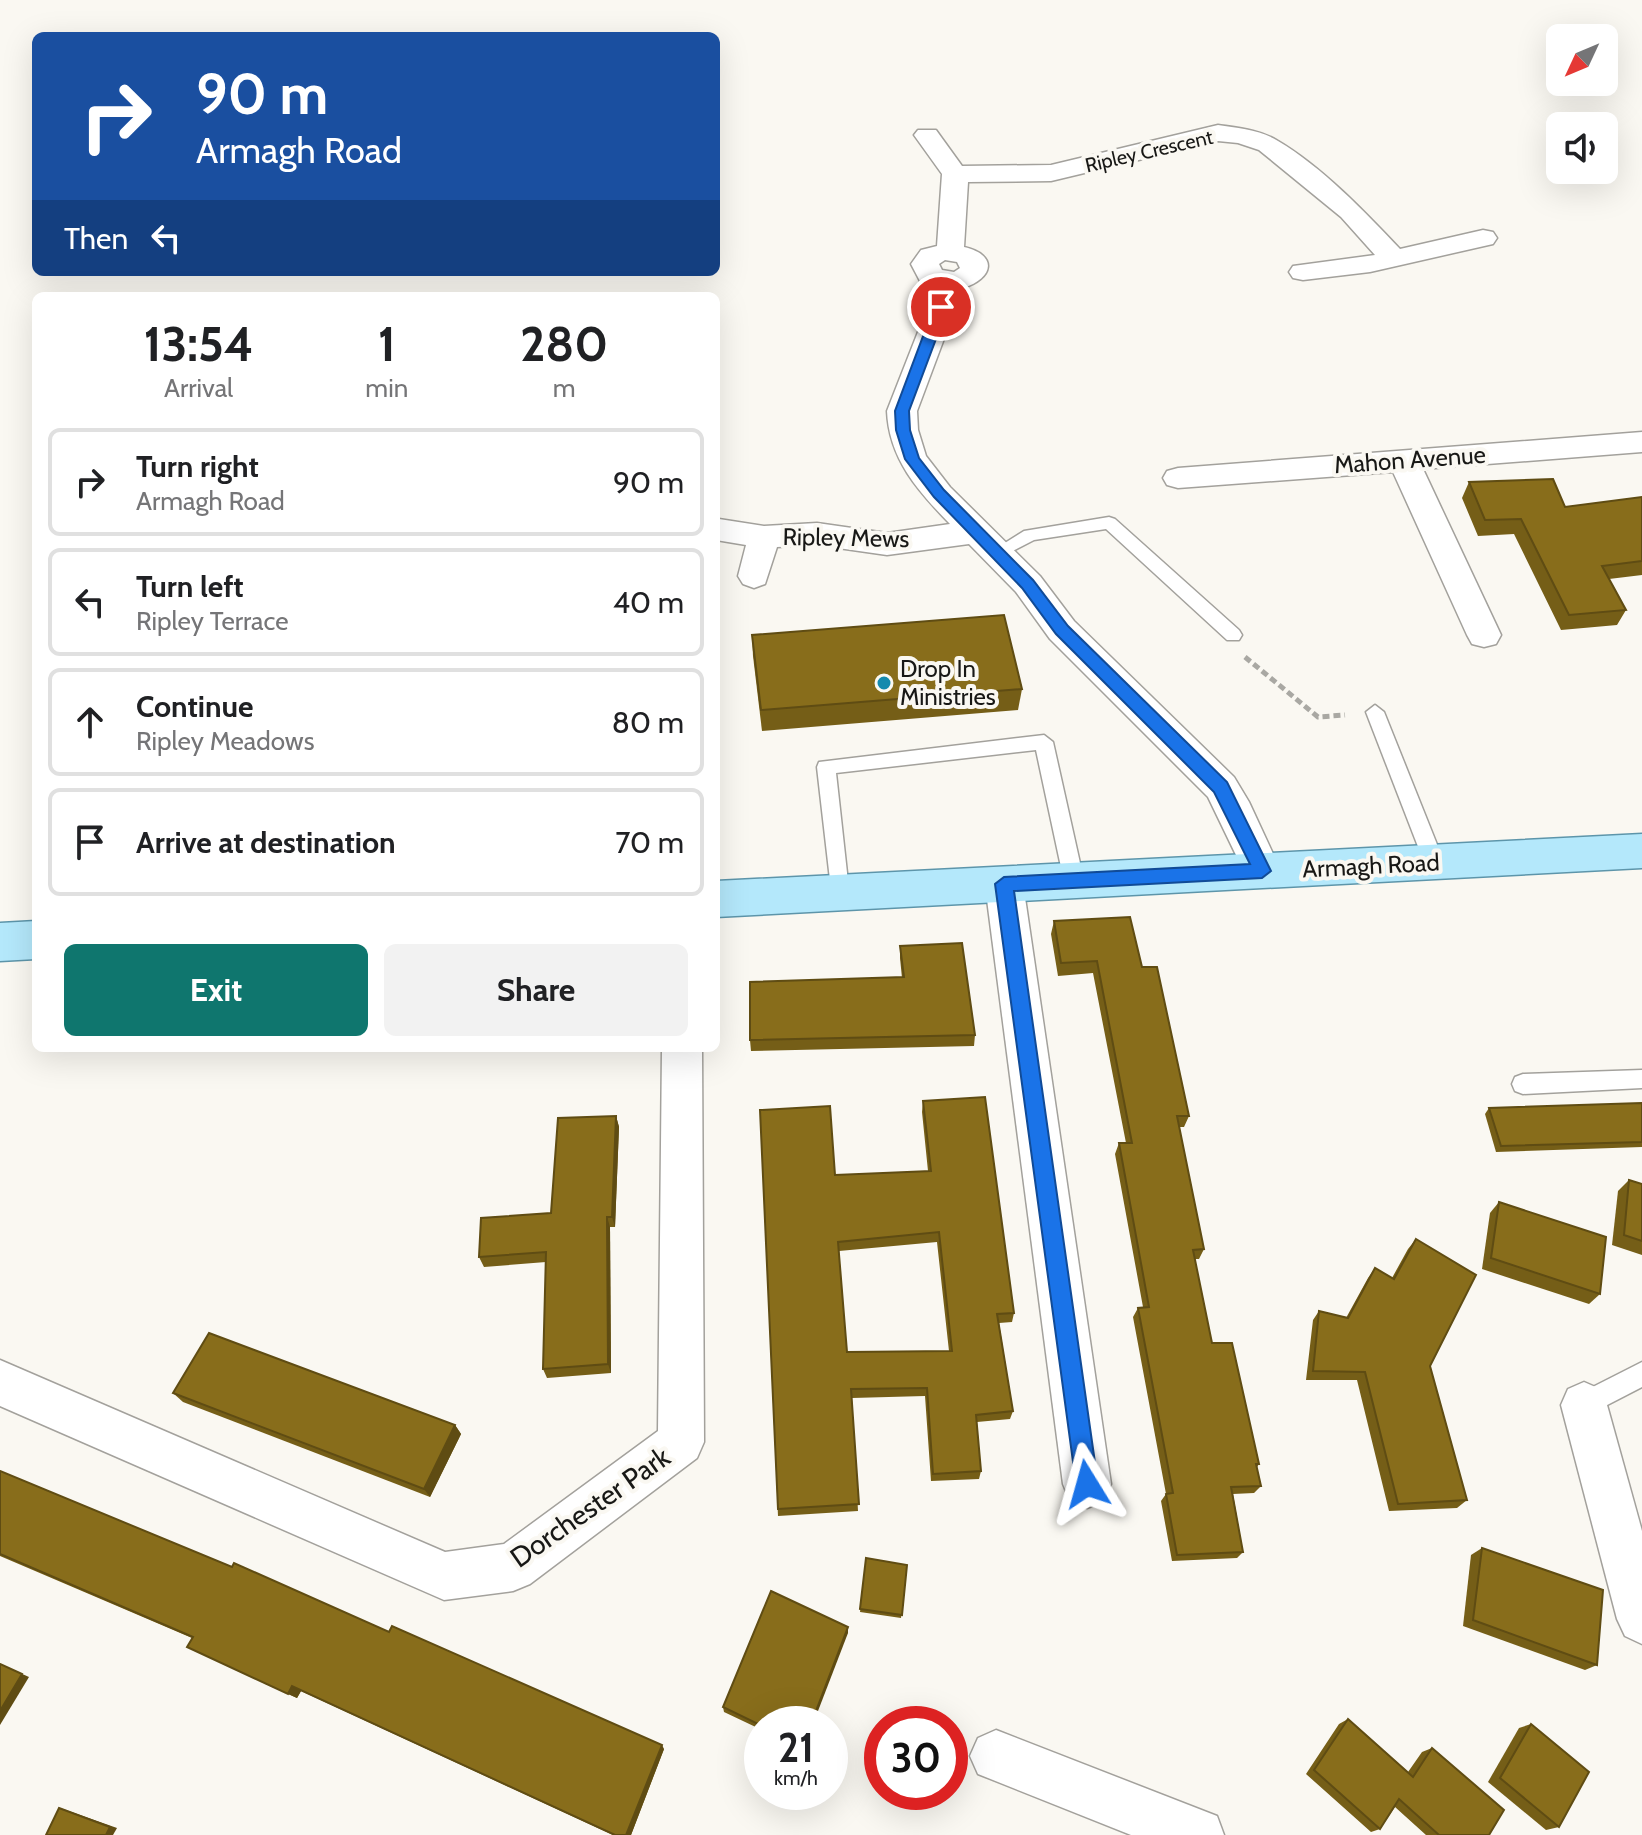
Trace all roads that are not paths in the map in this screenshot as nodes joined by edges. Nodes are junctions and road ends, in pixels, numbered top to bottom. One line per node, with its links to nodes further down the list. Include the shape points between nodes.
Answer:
1 (927, 135): 2 (street)
2 (955, 174): 4 (street, Ripley Crescent, via 1051,173 1218,133 1242,136 1268,145 1350,211); 11 (street, via 950,251 965,255 975,267 965,279 951,282 902,411 903,430 912,459)
3 (1483, 238): 4 (street)
4 (1393, 258): 5 (street)
5 (1303, 272)
6 (1642, 442): 7 (street, Mahon Avenue)
7 (1404, 462): 8 (street, Mahon Avenue); 14 (street)
8 (1178, 478)
9 (720, 530): 10 (street, Ripley Mews)
10 (764, 537): 11 (street, Ripley Mews, via 817,534 887,544); 12 (street, Ripley Mews)
11 (986, 542): 13 (lane, via 1109,523); 18 (street, via 1028,584 1062,630 1221,787)
12 (754, 576)
13 (1233, 635)
14 (1484, 635)
15 (1375, 712): 17 (lane)
16 (1642, 851): 17 (main road, Armagh Road)
17 (1434, 862): 18 (main road, Armagh Road)
18 (1262, 871): 19 (main road, Armagh Road)
19 (1074, 881): 20 (main road, Armagh Road); 21 (lane, via 1044,742 826,767)
20 (1004, 884): 21 (main road, Armagh Road); 31 (street)
21 (839, 891): 22 (main road, Armagh Road)
22 (720, 899)
23 (32, 940): 24 (main road)
24 (0, 942)
25 (682, 1052): 29 (street, Dorchester Park, via 681,1442 513,1567 444,1576)
26 (1642, 1079): 27 (lane)
27 (1523, 1084)
28 (1642, 1374): 30 (lane)
29 (0, 1383)
30 (1584, 1405): 32 (street)
31 (1087, 1484)
32 (1642, 1619)
33 (996, 1756): 34 (street)
34 (1198, 1835)

